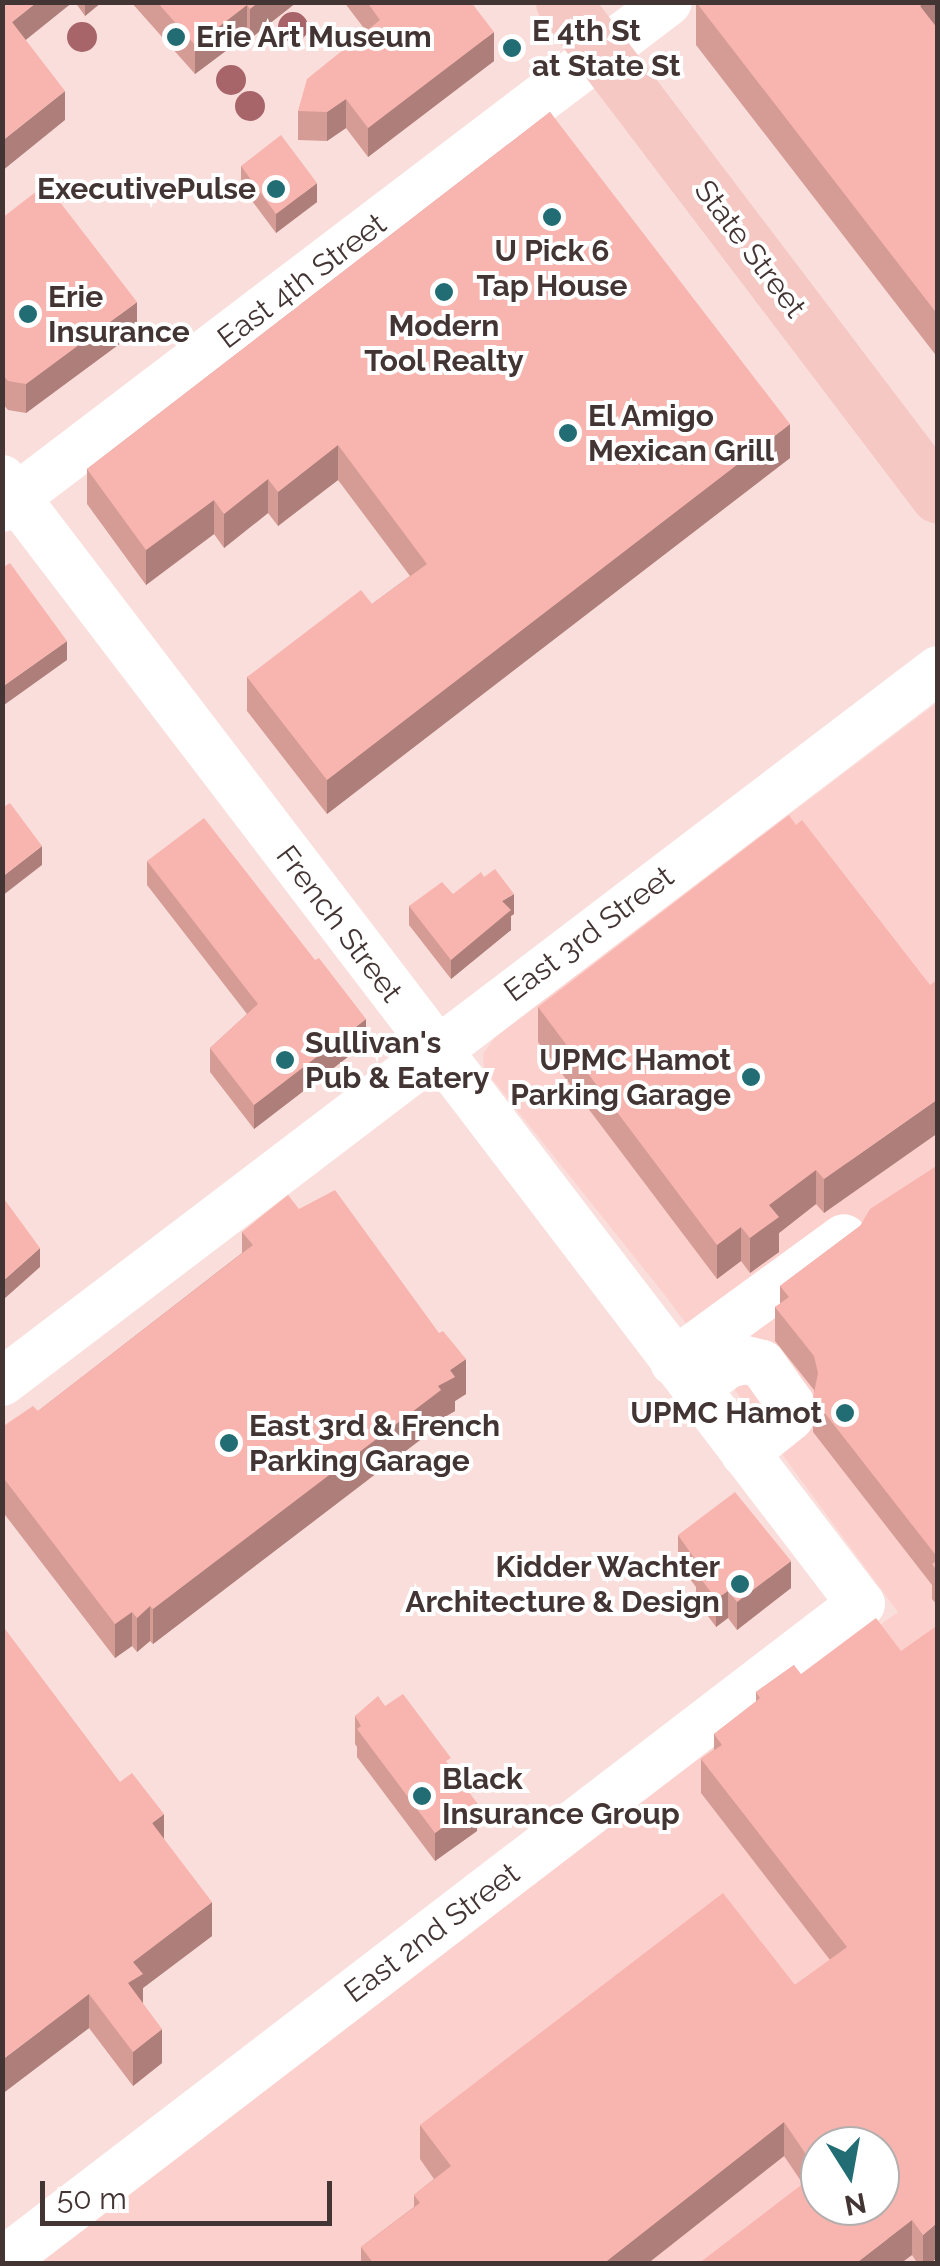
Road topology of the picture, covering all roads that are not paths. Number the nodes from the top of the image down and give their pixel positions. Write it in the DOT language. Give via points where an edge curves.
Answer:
graph roads {
  1 [pos="563,2"];
  2 [pos="668,2"];
  3 [pos="602,53"];
  4 [pos="7,495"];
  5 [pos="938,496"];
  6 [pos="938,670"];
  7 [pos="435,1051"];
  8 [pos="844,1238"];
  9 [pos="684,1376"];
  10 [pos="2,1382"];
  11 [pos="746,1453"];
  12 [pos="861,1604"];
  13 [pos="2,2262"];
  1 -- 3 [label="main road, State Street"];
  2 -- 3 [label="street, East 4th Street"];
  3 -- 4 [label="street, East 4th Street"];
  3 -- 5 [label="main road, State Street"];
  4 -- 7 [label="street, French Street"];
  6 -- 7 [label="street, East 3rd Street"];
  7 -- 9 [label="street, French Street"];
  7 -- 10 [label="street, East 3rd Street"];
  8 -- 9 [label="street"];
  9 -- 11 [label="street, French Street"];
  9 -- 11 [label="street" via="746,1360 762,1364 791,1404 790,1417"];
  11 -- 12 [label="street, French Street"];
  12 -- 13 [label="street, East 2nd Street"];
}
